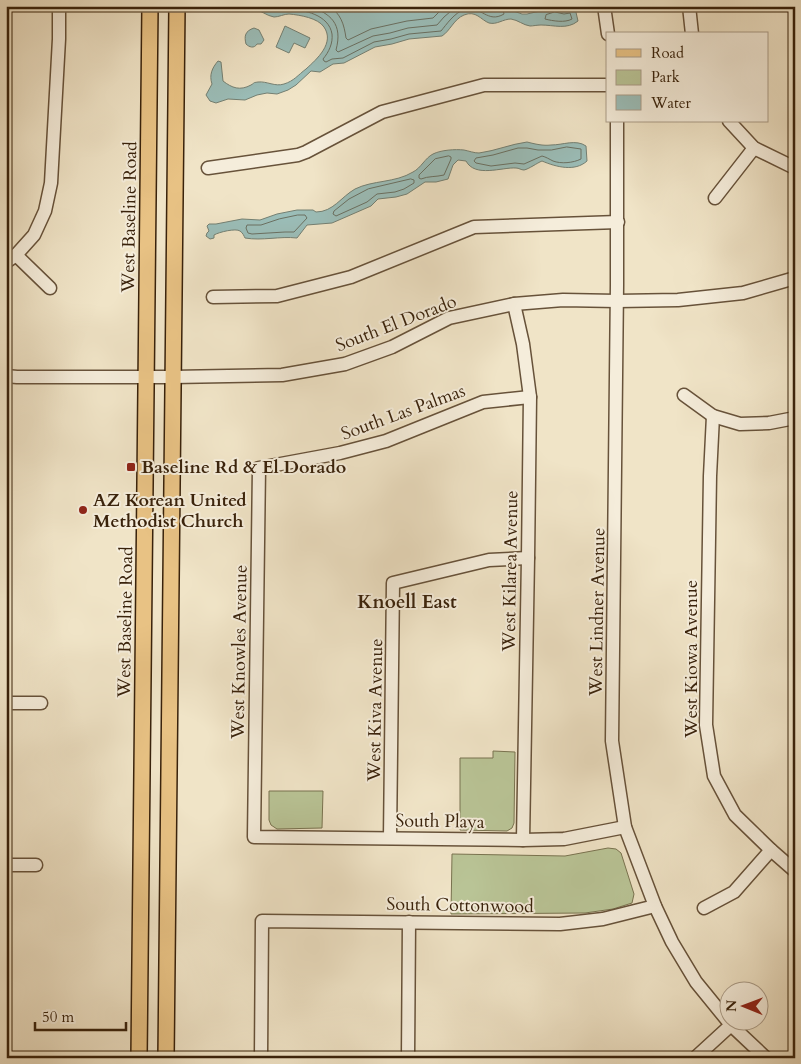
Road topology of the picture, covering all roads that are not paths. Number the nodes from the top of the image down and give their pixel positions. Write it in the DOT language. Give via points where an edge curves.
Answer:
graph roads {
  1 [pos="59,6"];
  2 [pos="150,6"];
  3 [pos="177,6"];
  4 [pos="604,6"];
  5 [pos="689,6"];
  6 [pos="608,32"];
  7 [pos="692,32"];
  8 [pos="606,86"];
  9 [pos="617,122"];
  10 [pos="730,122"];
  11 [pos="754,148"];
  12 [pos="208,168"];
  13 [pos="795,168"];
  14 [pos="715,198"];
  15 [pos="618,222"];
  16 [pos="11,258"];
  17 [pos="795,278"];
  18 [pos="50,288"];
  19 [pos="213,297"];
  20 [pos="617,301"];
  21 [pos="514,304"];
  22 [pos="6,376"];
  23 [pos="146,377"];
  24 [pos="173,377"];
  25 [pos="684,395"];
  26 [pos="530,397"];
  27 [pos="713,416"];
  28 [pos="795,418"];
  29 [pos="259,468"];
  30 [pos="528,558"];
  31 [pos="41,702"];
  32 [pos="6,703"];
  33 [pos="625,827"];
  34 [pos="254,837"];
  35 [pos="390,838"];
  36 [pos="523,840"];
  37 [pos="771,850"];
  38 [pos="6,864"];
  39 [pos="36,865"];
  40 [pos="795,871"];
  41 [pos="655,906"];
  42 [pos="704,908"];
  43 [pos="409,922"];
  44 [pos="718,1010"];
  45 [pos="724,1032"];
  46 [pos="738,1032"];
  47 [pos="139,1058"];
  48 [pos="166,1058"];
  49 [pos="261,1058"];
  50 [pos="408,1058"];
  51 [pos="695,1058"];
  52 [pos="766,1058"];
  1 -- 16 [label="street" via="51,183 45,211 34,235"];
  2 -- 23 [label="main road, West Baseline Road"];
  3 -- 24 [label="main road"];
  4 -- 6 [label="street"];
  5 -- 7 [label="street"];
  8 -- 12 [label="street" via="484,85 382,112 306,152"];
  9 -- 15 [label="street, West Lindner Avenue"];
  10 -- 11 [label="street"];
  11 -- 13 [label="street"];
  11 -- 14 [label="street"];
  15 -- 19 [label="street" via="474,227 351,277 277,296"];
  15 -- 20 [label="street, West Lindner Avenue"];
  16 -- 18 [label="street"];
  17 -- 20 [label="street, South El Dorado" via="743,293 678,300"];
  20 -- 21 [label="street, South El Dorado" via="563,300"];
  20 -- 33 [label="street, West Lindner Avenue" via="612,741"];
  21 -- 24 [label="street, South El Dorado" via="449,318 392,347 345,364 282,375"];
  21 -- 26 [label="street, West Kilarea Avenue"];
  22 -- 23 [label="street, South El Dorado"];
  23 -- 24 [label="street, South El Dorado"];
  23 -- 47 [label="main road, West Baseline Road"];
  24 -- 48 [label="main road"];
  25 -- 27 [label="street"];
  26 -- 29 [label="street, South Las Palmas" via="483,402 386,441"];
  26 -- 30 [label="street, West Kilarea Avenue"];
  27 -- 28 [label="street" via="740,424"];
  27 -- 37 [label="street, West Kiowa Avenue" via="706,725 714,776 735,815"];
  29 -- 34 [label="street, West Knowles Avenue"];
  30 -- 35 [label="street, West Kiva Avenue" via="489,560 394,583"];
  30 -- 36 [label="street, West Kilarea Avenue"];
  31 -- 32 [label="street"];
  33 -- 36 [label="street, South Playa" via="564,840"];
  33 -- 41 [label="street, West Lindner Avenue"];
  34 -- 35 [label="street, South Playa"];
  35 -- 36 [label="street, South Playa"];
  37 -- 40 [label="street, West Kiowa Avenue"];
  37 -- 42 [label="street" via="734,892"];
  38 -- 39 [label="street"];
  41 -- 43 [label="street, South Cottonwood" via="603,919 560,924"];
  41 -- 44 [label="street, West Lindner Avenue" via="696,982"];
  43 -- 49 [label="street, South Cottonwood" via="262,920"];
  43 -- 50 [label="street"];
  45 -- 51 [label="street"];
  46 -- 52 [label="street, West Lindner Avenue"];
}
